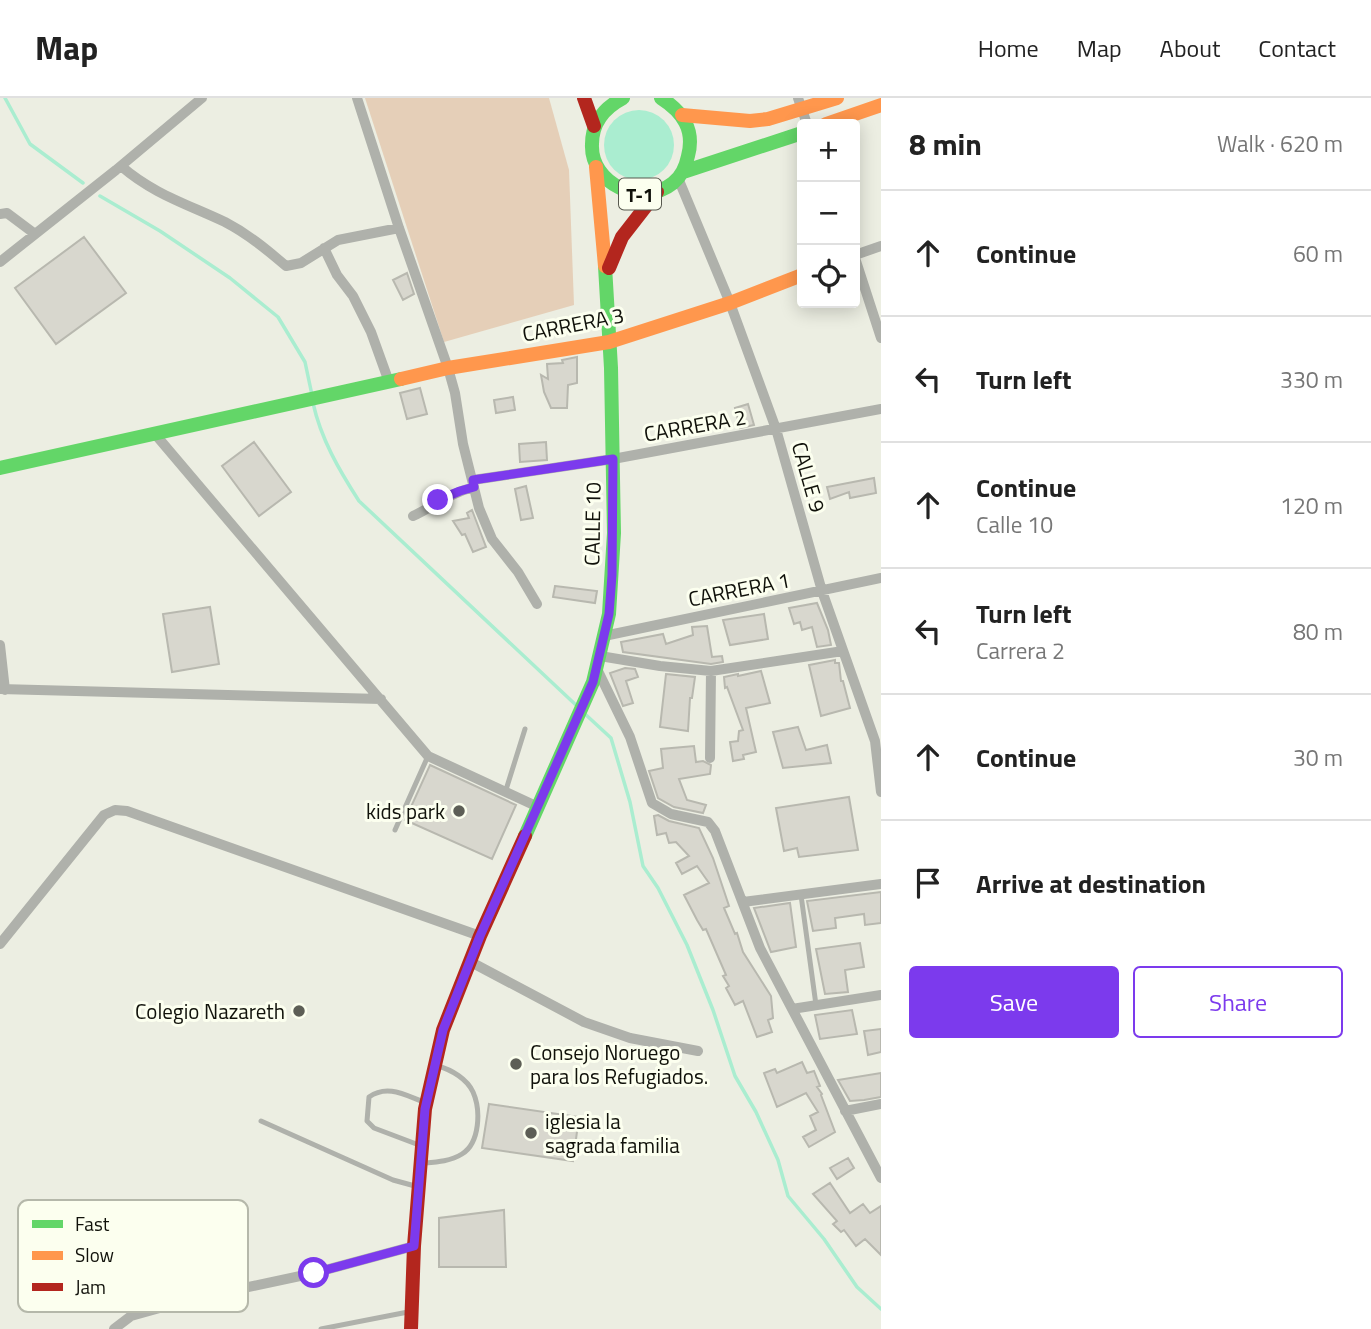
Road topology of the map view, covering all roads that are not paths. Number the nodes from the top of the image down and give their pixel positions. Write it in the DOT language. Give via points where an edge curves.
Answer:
graph roads {
  1 [pos="202,98"];
  2 [pos="357,98"];
  3 [pos="584,98"];
  4 [pos="623,98"];
  5 [pos="661,98"];
  6 [pos="837,98"];
  7 [pos="881,105"];
  8 [pos="802,111"];
  9 [pos="682,115"];
  10 [pos="840,119"];
  11 [pos="594,126"];
  12 [pos="797,135"];
  13 [pos="121,166"];
  14 [pos="596,167"];
  15 [pos="680,175"];
  16 [pos="657,192"];
  17 [pos="0,214"];
  18 [pos="399,228"];
  19 [pos="35,234"];
  20 [pos="881,246"];
  21 [pos="324,248"];
  22 [pos="860,254"];
  23 [pos="0,262"];
  24 [pos="860,272"];
  25 [pos="797,277"];
  26 [pos="606,281"];
  27 [pos="730,303"];
  28 [pos="881,338"];
  29 [pos="609,342"];
  30 [pos="449,368"];
  31 [pos="388,382"];
  32 [pos="881,409"];
  33 [pos="776,429"];
  34 [pos="155,433"];
  35 [pos="613,459"];
  36 [pos="0,468"];
  37 [pos="473,484"];
  38 [pos="413,516"];
  39 [pos="881,578"];
  40 [pos="822,591"];
  41 [pos="537,604"];
  42 [pos="604,636"];
  43 [pos="0,645"];
  44 [pos="843,651"];
  45 [pos="596,669"];
  46 [pos="711,670"];
  47 [pos="2,689"];
  48 [pos="382,699"];
  49 [pos="525,729"];
  50 [pos="428,756"];
  51 [pos="710,758"];
  52 [pos="881,792"];
  53 [pos="505,793"];
  54 [pos="536,806"];
  55 [pos="395,830"];
  56 [pos="881,884"];
  57 [pos="801,895"];
  58 [pos="743,902"];
  59 [pos="480,936"];
  60 [pos="0,944"];
  61 [pos="469,961"];
  62 [pos="881,995"];
  63 [pos="816,1005"];
  64 [pos="792,1009"];
  65 [pos="698,1051"];
  66 [pos="435,1065"];
  67 [pos="426,1102"];
  68 [pos="881,1104"];
  69 [pos="845,1111"];
  70 [pos="261,1121"];
  71 [pos="422,1146"];
  72 [pos="421,1164"];
  73 [pos="881,1178"];
  74 [pos="419,1187"];
  75 [pos="414,1246"];
  76 [pos="248,1287"];
  77 [pos="411,1311"];
  78 [pos="142,1312"];
  79 [pos="114,1329"];
  80 [pos="321,1329"];
  81 [pos="411,1329"];
  1 -- 13 [label="street"];
  2 -- 18 [label="street"];
  3 -- 11 [label="main road, T-1"];
  4 -- 11 [label="main road" via="602,112"];
  5 -- 9 [label="main road"];
  6 -- 8 [label="main road"];
  7 -- 10 [label="main road"];
  8 -- 9 [label="main road" via="750,121"];
  9 -- 15 [label="main road, T-1" via="691,143 690,158"];
  11 -- 14 [label="main road, T-1" via="591,153"];
  12 -- 15 [label="main road, T-1"];
  13 -- 19 [label="street"];
  13 -- 21 [label="street" via="162,195 254,239 286,266 301,263"];
  14 -- 16 [label="main road, T-1" via="609,183 628,193"];
  14 -- 26 [label="main road, CALLE 10"];
  15 -- 16 [label="main road, T-1"];
  15 -- 27 [label="street, CALLE 9"];
  16 -- 26 [label="main road, CALLE 10" via="616,245"];
  17 -- 19 [label="street" via="7,213"];
  18 -- 21 [label="street" via="338,240"];
  18 -- 30 [label="street"];
  19 -- 23 [label="street"];
  20 -- 22 [label="street"];
  21 -- 31 [label="street" via="371,332"];
  24 -- 28 [label="street"];
  25 -- 27 [label="main road, CARRERA 3"];
  26 -- 29 [label="main road, CALLE 10"];
  27 -- 29 [label="main road, CARRERA 3"];
  27 -- 33 [label="street, CALLE 9"];
  29 -- 30 [label="main road, CARRERA 3"];
  29 -- 35 [label="main road, CALLE 10"];
  30 -- 31 [label="main road, CARRERA 3"];
  30 -- 37 [label="street"];
  31 -- 34 [label="main road, CARRERA 3"];
  32 -- 33 [label="street, CARRERA 2"];
  33 -- 35 [label="street, CARRERA 2"];
  33 -- 40 [label="street, CALLE 9"];
  34 -- 36 [label="main road, CARRERA 3"];
  34 -- 48 [label="street"];
  35 -- 37 [label="street, CARRERA 2"];
  35 -- 42 [label="main road, CALLE 10" via="612,575"];
  37 -- 38 [label="street, CARRERA 2"];
  37 -- 41 [label="street" via="492,539"];
  39 -- 40 [label="street, CARRERA 1"];
  40 -- 42 [label="street, CARRERA 1"];
  40 -- 44 [label="street, CALLE 9"];
  42 -- 45 [label="main road, CALLE 10"];
  43 -- 47 [label="street"];
  44 -- 46 [label="street"];
  44 -- 52 [label="street, CALLE 9" via="875,741"];
  45 -- 46 [label="street" via="660,666"];
  45 -- 54 [label="main road, CALLE 10"];
  45 -- 58 [label="street" via="630,737 652,803 713,827"];
  46 -- 51 [label="street"];
  47 -- 48 [label="street"];
  48 -- 50 [label="street"];
  49 -- 53 [label="lane"];
  50 -- 53 [label="street"];
  50 -- 55 [label="lane"];
  53 -- 54 [label="street"];
  54 -- 59 [label="main road, CALLE 10"];
  56 -- 57 [label="street"];
  57 -- 58 [label="street"];
  57 -- 63 [label="lane"];
  58 -- 64 [label="street" via="760,948"];
  59 -- 60 [label="street" via="115,810 104,815"];
  59 -- 61 [label="main road, CALLE 10"];
  61 -- 65 [label="street" via="584,1022 630,1038"];
  61 -- 66 [label="main road, CALLE 10"];
  62 -- 63 [label="street"];
  63 -- 64 [label="street"];
  64 -- 69 [label="street"];
  66 -- 67 [label="main road, CALLE 10"];
  66 -- 72 [label="lane" via="461,1078 472,1091 477,1121 465,1153"];
  67 -- 71 [label="main road, CALLE 10"];
  67 -- 71 [label="lane" via="394,1091 378,1091 369,1097 367,1111 374,1128"];
  68 -- 69 [label="street"];
  69 -- 73 [label="street"];
  70 -- 74 [label="lane" via="393,1180"];
  71 -- 72 [label="main road, CALLE 10"];
  72 -- 74 [label="main road, CALLE 10"];
  74 -- 75 [label="main road, CALLE 10"];
  75 -- 76 [label="street"];
  75 -- 77 [label="main road, CALLE 10"];
  77 -- 80 [label="lane"];
  77 -- 81 [label="main road, CALLE 10"];
  78 -- 79 [label="street"];
}
